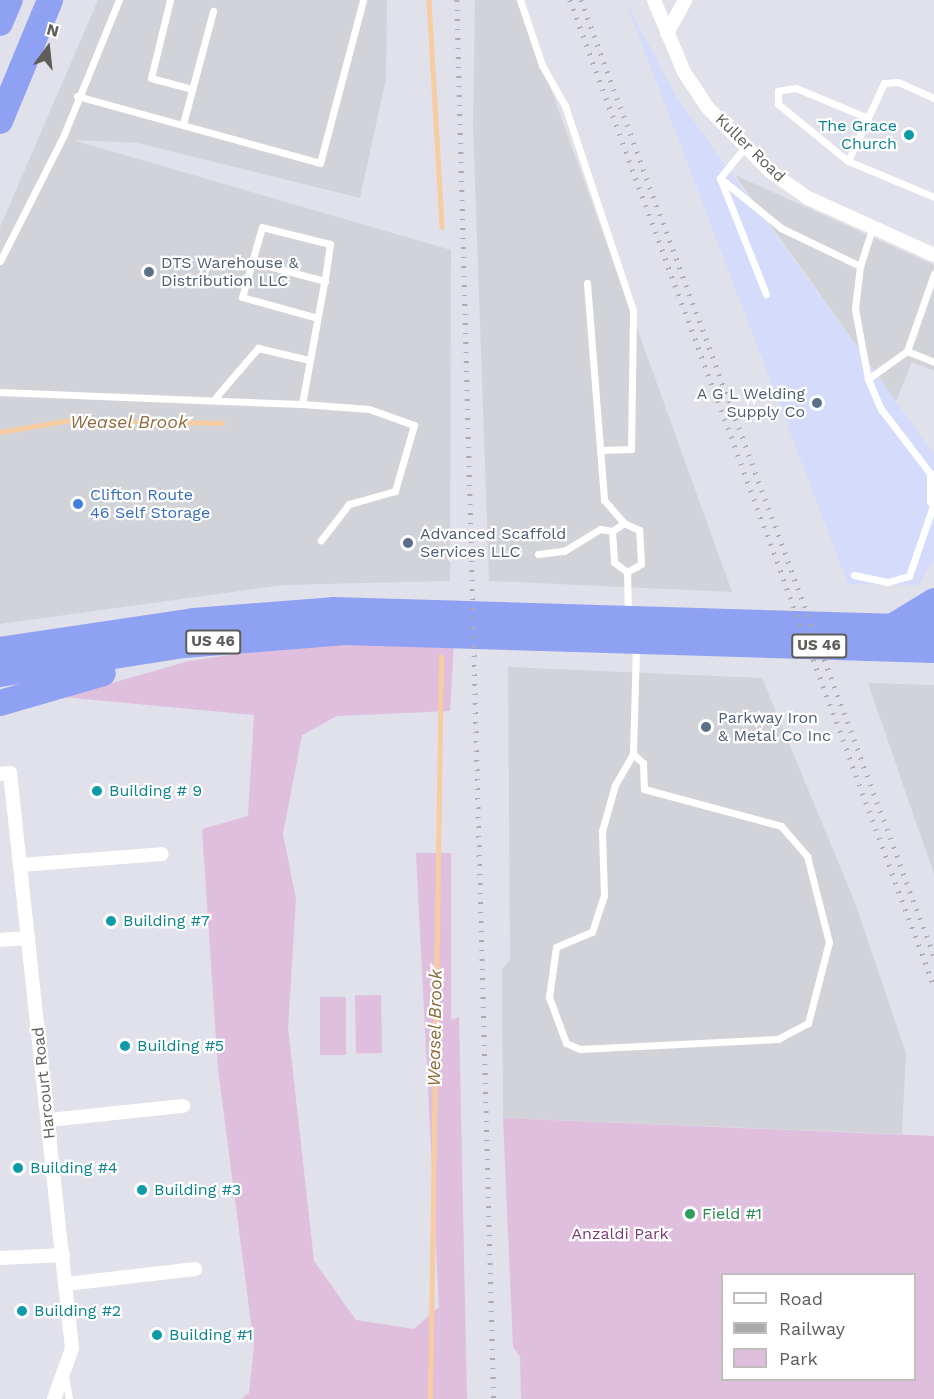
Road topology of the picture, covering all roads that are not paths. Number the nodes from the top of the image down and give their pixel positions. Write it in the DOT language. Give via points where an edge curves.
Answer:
graph roads {
  1 [pos="10,0"];
  2 [pos="50,0"];
  3 [pos="119,0"];
  4 [pos="170,0"];
  5 [pos="363,0"];
  6 [pos="520,0"];
  7 [pos="654,0"];
  8 [pos="685,0"];
  9 [pos="213,11"];
  10 [pos="0,23"];
  11 [pos="667,33"];
  12 [pos="192,89"];
  13 [pos="77,96"];
  14 [pos="934,98"];
  15 [pos="868,118"];
  16 [pos="0,122"];
  17 [pos="183,124"];
  18 [pos="745,147"];
  19 [pos="848,161"];
  20 [pos="720,178"];
  21 [pos="934,197"];
  22 [pos="872,228"];
  23 [pos="934,255"];
  24 [pos="0,261"];
  25 [pos="249,261"];
  26 [pos="860,266"];
  27 [pos="934,274"];
  28 [pos="325,281"];
  29 [pos="587,283"];
  30 [pos="766,294"];
  31 [pos="317,318"];
  32 [pos="907,351"];
  33 [pos="309,360"];
  34 [pos="934,362"];
  35 [pos="868,379"];
  36 [pos="0,392"];
  37 [pos="216,397"];
  38 [pos="302,404"];
  39 [pos="600,450"];
  40 [pos="932,502"];
  41 [pos="624,524"];
  42 [pos="612,531"];
  43 [pos="321,540"];
  44 [pos="538,554"];
  45 [pos="627,572"];
  46 [pos="854,575"];
  47 [pos="934,601"];
  48 [pos="427,622"];
  49 [pos="934,627"];
  50 [pos="632,631"];
  51 [pos="882,634"];
  52 [pos="246,638"];
  53 [pos="0,650"];
  54 [pos="934,650"];
  55 [pos="0,674"];
  56 [pos="0,703"];
  57 [pos="633,754"];
  58 [pos="0,774"];
  59 [pos="162,854"];
  60 [pos="20,865"];
  61 [pos="28,938"];
  62 [pos="0,940"];
  63 [pos="183,1106"];
  64 [pos="49,1120"];
  65 [pos="63,1255"];
  66 [pos="0,1258"];
  67 [pos="195,1269"];
  68 [pos="66,1284"];
  69 [pos="65,1376"];
  70 [pos="54,1399"];
  71 [pos="69,1399"];
  1 -- 10 [label="highway"];
  2 -- 16 [label="highway"];
  3 -- 13 [label="lane"];
  4 -- 12 [label="lane" via="151,78"];
  5 -- 17 [label="lane" via="320,163"];
  6 -- 39 [label="lane" via="542,65 565,106 633,310 631,449"];
  7 -- 11 [label="street, Kuller Road"];
  8 -- 11 [label="street"];
  9 -- 12 [label="lane"];
  11 -- 18 [label="street, Kuller Road" via="684,72"];
  12 -- 17 [label="lane"];
  13 -- 17 [label="lane"];
  13 -- 24 [label="lane" via="63,137"];
  14 -- 15 [label="lane" via="898,82 884,83"];
  15 -- 19 [label="lane"];
  15 -- 19 [label="lane" via="796,88 778,91 778,104 788,117"];
  18 -- 20 [label="lane"];
  18 -- 22 [label="street, Kuller Road" via="808,198"];
  19 -- 21 [label="lane"];
  20 -- 26 [label="lane" via="781,228"];
  20 -- 30 [label="lane"];
  22 -- 23 [label="street, Kuller Road"];
  22 -- 26 [label="lane"];
  25 -- 28 [label="lane"];
  25 -- 28 [label="lane" via="262,227 311,237 330,244"];
  25 -- 31 [label="lane" via="242,297"];
  26 -- 35 [label="lane" via="855,309"];
  27 -- 32 [label="lane"];
  28 -- 31 [label="lane"];
  29 -- 39 [label="lane"];
  31 -- 33 [label="lane"];
  32 -- 34 [label="lane"];
  32 -- 35 [label="lane"];
  33 -- 37 [label="lane" via="258,348"];
  33 -- 38 [label="lane"];
  35 -- 40 [label="lane" via="881,409 930,473"];
  36 -- 37 [label="lane"];
  37 -- 38 [label="lane"];
  38 -- 43 [label="lane" via="369,409 414,425 395,492 349,504"];
  39 -- 41 [label="lane" via="604,500"];
  40 -- 46 [label="lane" via="909,576 888,582"];
  41 -- 42 [label="lane"];
  41 -- 45 [label="lane" via="639,530 641,564"];
  42 -- 44 [label="lane" via="600,529 564,551"];
  42 -- 45 [label="lane" via="614,562"];
  45 -- 50 [label="lane"];
  47 -- 51 [label="highway"];
  48 -- 50 [label="highway, US 46"];
  48 -- 52 [label="highway, US 46"];
  48 -- 53 [label="highway, US 46" via="240,616"];
  49 -- 51 [label="highway, US 46"];
  50 -- 51 [label="highway, US 46"];
  50 -- 57 [label="lane"];
  51 -- 54 [label="highway, US 46"];
  52 -- 55 [label="highway, US 46"];
  52 -- 56 [label="highway"];
  57 -- 57 [label="lane" via="615,785 602,831 604,896 592,932 556,947 549,997 566,1043 580,1049 778,1039 808,1023 830,942 807,856 781,826 644,789 643,763"];
  58 -- 60 [label="street, Harcourt Road" via="10,773"];
  59 -- 60 [label="street"];
  60 -- 61 [label="street, Harcourt Road"];
  61 -- 62 [label="street"];
  61 -- 64 [label="street, Harcourt Road"];
  63 -- 64 [label="street"];
  64 -- 65 [label="street, Harcourt Road"];
  65 -- 66 [label="street"];
  65 -- 68 [label="street, Harcourt Road"];
  67 -- 68 [label="street"];
  68 -- 69 [label="street, Harcourt Road" via="72,1348"];
  69 -- 70 [label="street, Harcourt Road"];
  69 -- 71 [label="lane"];
}
